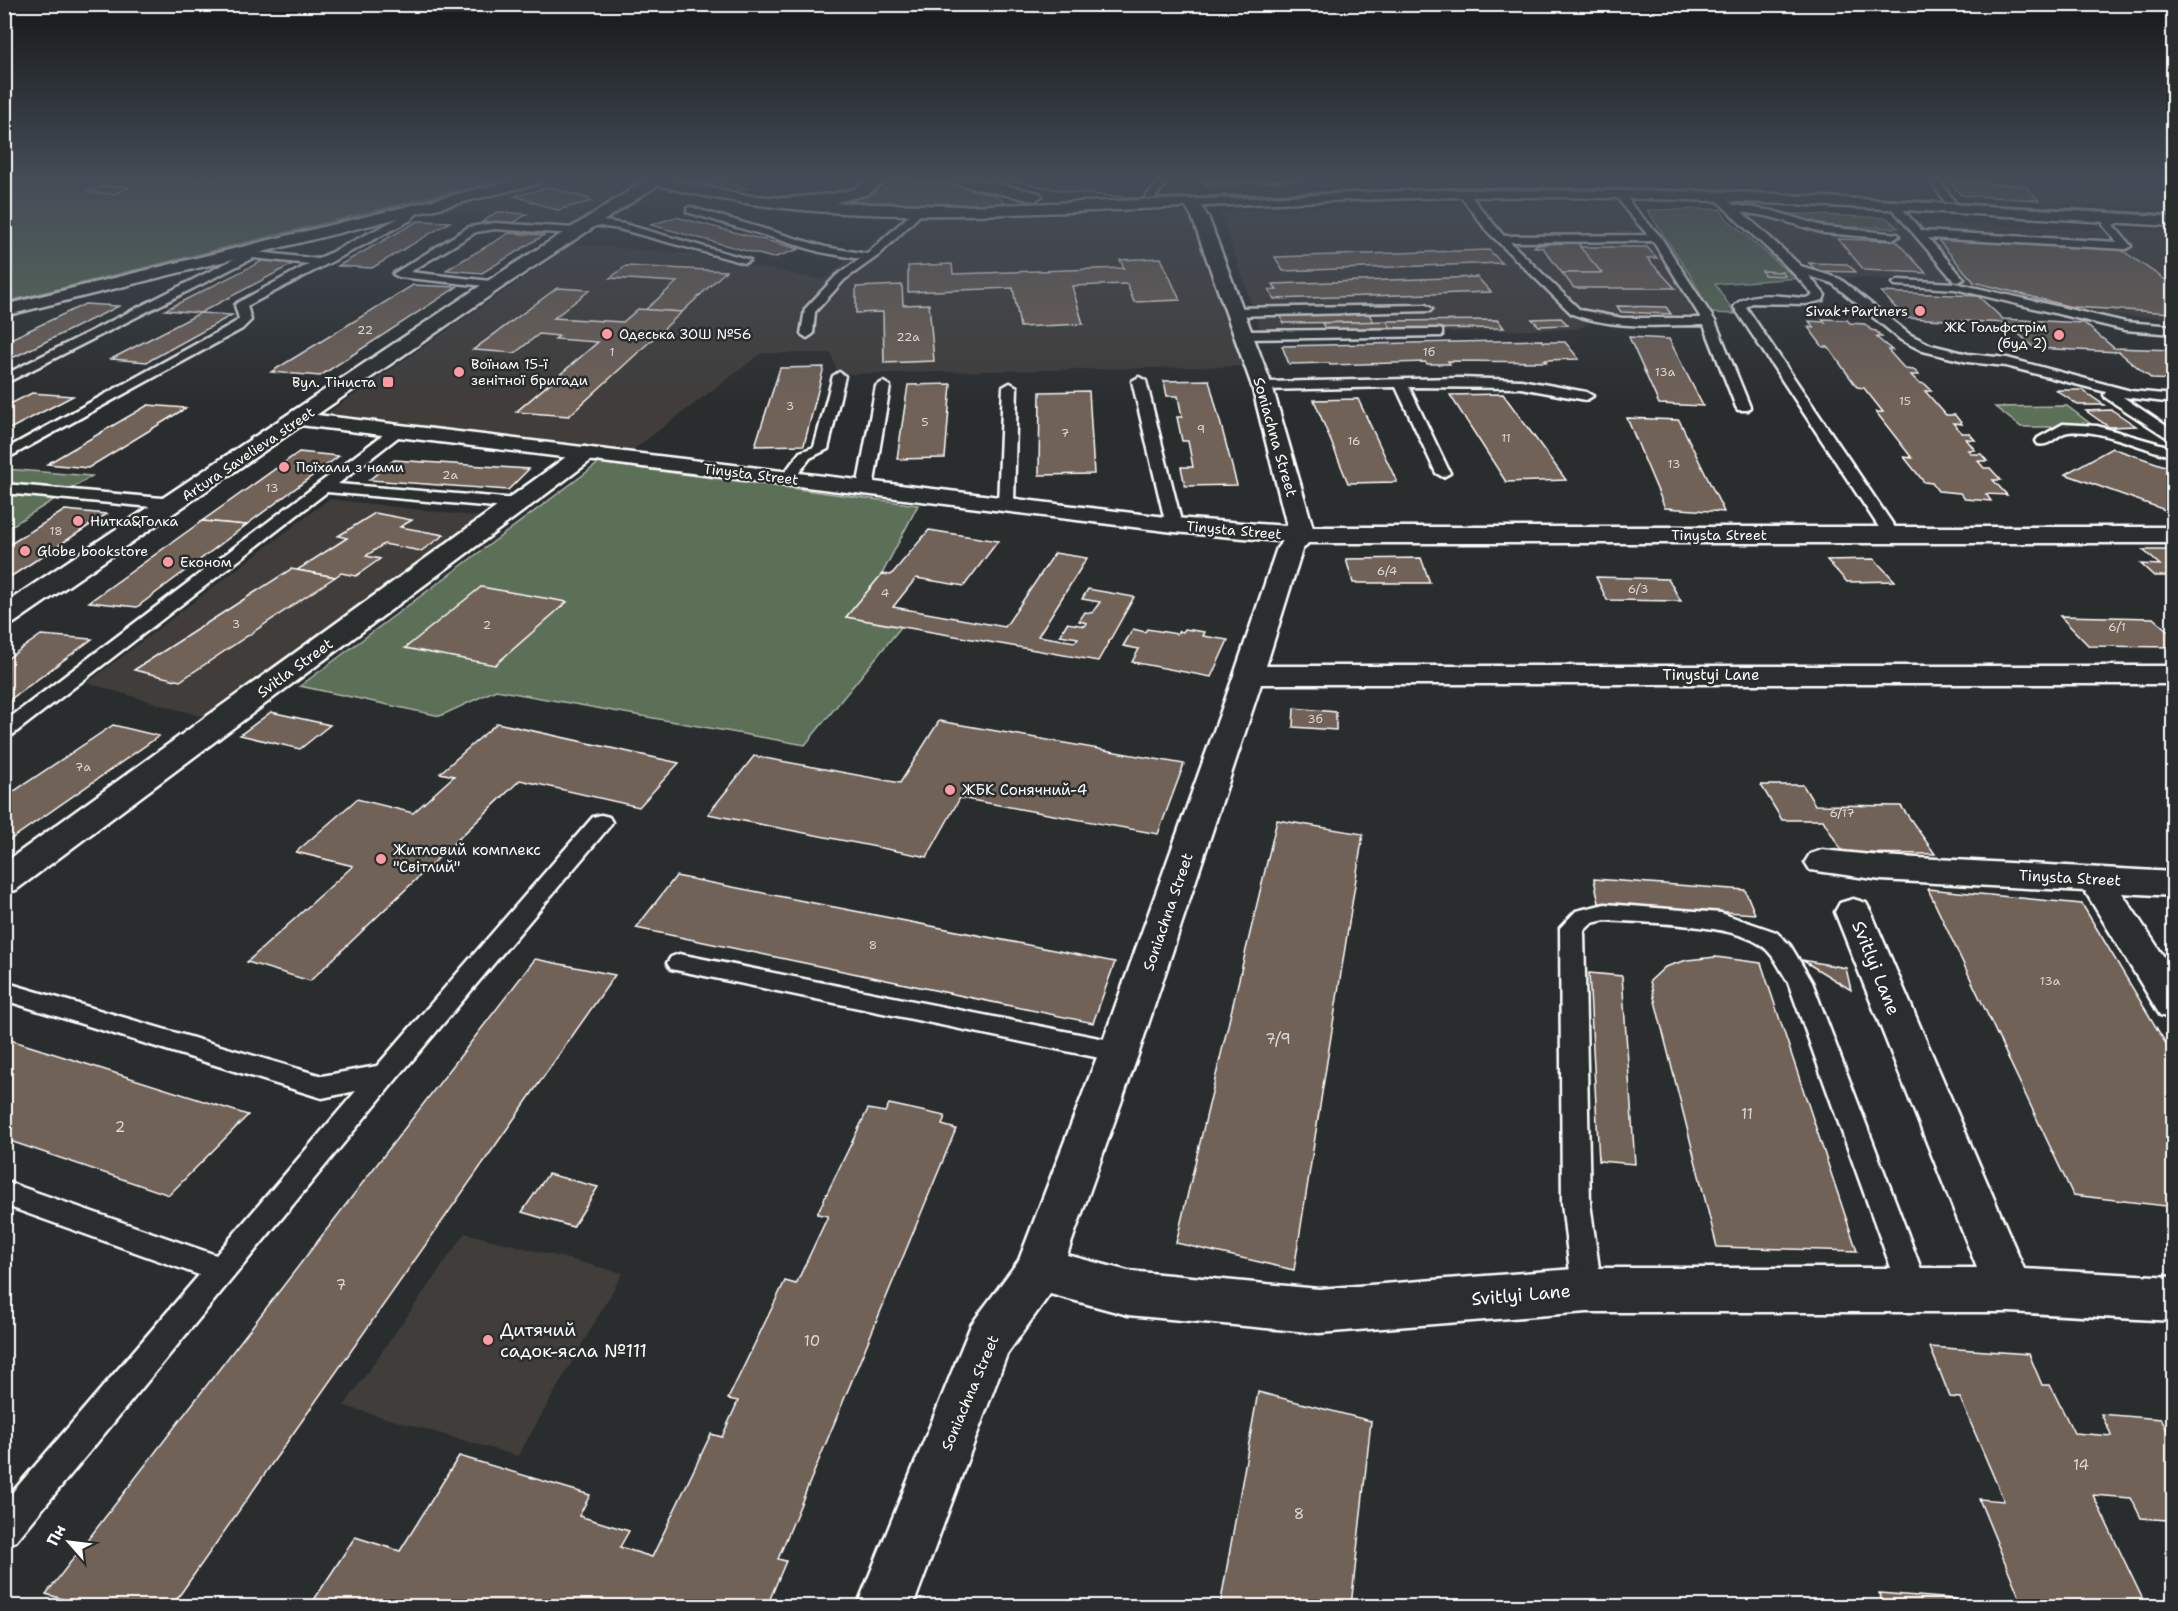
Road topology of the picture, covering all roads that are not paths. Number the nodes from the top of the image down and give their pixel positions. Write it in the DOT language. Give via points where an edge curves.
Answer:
graph roads {
  1 [pos="238,255"];
  2 [pos="245,255"];
  3 [pos="280,255"];
  4 [pos="334,255"];
  5 [pos="430,255"];
  6 [pos="538,255"];
  7 [pos="728,255"];
  8 [pos="857,255"];
  9 [pos="1213,255"];
  10 [pos="1518,255"];
  11 [pos="1667,255"];
  12 [pos="1783,255"];
  13 [pos="1937,255"];
  14 [pos="869,257"];
  15 [pos="746,260"];
  16 [pos="316,264"];
  17 [pos="1797,268"];
  18 [pos="1958,279"];
  19 [pos="1899,283"];
  20 [pos="495,284"];
  21 [pos="1426,309"];
  22 [pos="4,311"];
  23 [pos="1234,312"];
  24 [pos="1709,321"];
  25 [pos="2174,330"];
  26 [pos="1438,333"];
  27 [pos="807,334"];
  28 [pos="1243,335"];
  29 [pos="839,376"];
  30 [pos="4,380"];
  31 [pos="1140,381"];
  32 [pos="1401,383"];
  33 [pos="883,386"];
  34 [pos="1262,386"];
  35 [pos="1010,387"];
  36 [pos="2098,387"];
  37 [pos="1586,396"];
  38 [pos="2174,399"];
  39 [pos="1743,407"];
  40 [pos="300,419"];
  41 [pos="397,431"];
  42 [pos="2174,438"];
  43 [pos="2043,441"];
  44 [pos="2174,453"];
  45 [pos="585,454"];
  46 [pos="4,456"];
  47 [pos="1443,474"];
  48 [pos="787,478"];
  49 [pos="324,487"];
  50 [pos="4,488"];
  51 [pos="865,488"];
  52 [pos="173,504"];
  53 [pos="518,504"];
  54 [pos="1006,504"];
  55 [pos="1174,525"];
  56 [pos="1892,535"];
  57 [pos="2174,535"];
  58 [pos="1302,536"];
  59 [pos="4,617"];
  60 [pos="1249,675"];
  61 [pos="2174,675"];
  62 [pos="4,732"];
  63 [pos="601,822"];
  64 [pos="1822,862"];
  65 [pos="2096,880"];
  66 [pos="4,881"];
  67 [pos="2174,884"];
  68 [pos="1853,912"];
  69 [pos="679,963"];
  70 [pos="4,992"];
  71 [pos="2174,1005"];
  72 [pos="1119,1052"];
  73 [pos="385,1075"];
  74 [pos="4,1193"];
  75 [pos="222,1270"];
  76 [pos="1038,1272"];
  77 [pos="1587,1290"];
  78 [pos="1914,1290"];
  79 [pos="2009,1290"];
  80 [pos="2174,1299"];
  81 [pos="4,1529"];
  82 [pos="885,1606"];
  1 -- 22 [label="street"];
  2 -- 30 [label="lane"];
  3 -- 16 [label="lane" via="306,258"];
  4 -- 16 [label="lane"];
  5 -- 20 [label="lane" via="399,274"];
  6 -- 20 [label="street, Artura Savelieva street"];
  7 -- 15 [label="lane"];
  8 -- 14 [label="lane"];
  9 -- 23 [label="street, Soniachna Street"];
  10 -- 24 [label="lane" via="1576,312 1587,317"];
  11 -- 24 [label="lane"];
  12 -- 17 [label="lane"];
  13 -- 18 [label="lane"];
  14 -- 27 [label="lane" via="840,278 809,310"];
  16 -- 46 [label="lane" via="249,299 241,306 245,320 238,326"];
  17 -- 36 [label="lane" via="1836,281 1905,337 1927,348 2007,362"];
  17 -- 56 [label="lane" via="1819,298 1750,300 1740,307 1742,313"];
  19 -- 25 [label="lane" via="1954,286 2125,326"];
  20 -- 40 [label="street, Artura Savelieva street"];
  21 -- 23 [label="lane"];
  23 -- 28 [label="street, Soniachna Street"];
  24 -- 39 [label="lane"];
  26 -- 28 [label="lane"];
  28 -- 34 [label="street, Soniachna Street"];
  29 -- 48 [label="lane" via="821,449 805,455"];
  31 -- 55 [label="lane"];
  32 -- 34 [label="lane"];
  32 -- 37 [label="lane" via="1521,384"];
  32 -- 47 [label="lane"];
  33 -- 51 [label="lane"];
  34 -- 58 [label="street, Soniachna Street"];
  35 -- 54 [label="lane"];
  36 -- 38 [label="lane"];
  36 -- 42 [label="lane"];
  40 -- 41 [label="street, Tinysta Street"];
  40 -- 52 [label="street, Artura Savelieva street"];
  41 -- 45 [label="street, Tinysta Street"];
  41 -- 49 [label="lane"];
  43 -- 44 [label="lane" via="2063,428 2097,430"];
  45 -- 48 [label="street, Tinysta Street"];
  45 -- 53 [label="street, Svitla Street"];
  48 -- 51 [label="street, Tinysta Street"];
  49 -- 53 [label="lane"];
  49 -- 62 [label="lane"];
  50 -- 52 [label="lane"];
  51 -- 54 [label="street, Tinysta Street"];
  52 -- 59 [label="street, Artura Savelieva street"];
  53 -- 66 [label="street, Svitla Street"];
  54 -- 55 [label="street, Tinysta Street"];
  55 -- 58 [label="street, Tinysta Street"];
  56 -- 57 [label="street, Tinysta Street"];
  56 -- 58 [label="street, Tinysta Street"];
  58 -- 60 [label="street, Soniachna Street" via="1290,548"];
  60 -- 61 [label="street, Tinystyi Lane"];
  60 -- 72 [label="street, Soniachna Street"];
  63 -- 73 [label="lane"];
  64 -- 65 [label="street, Tinysta Street"];
  65 -- 67 [label="street, Tinysta Street"];
  65 -- 71 [label="street"];
  68 -- 79 [label="street, Svitlyi Lane"];
  69 -- 72 [label="lane"];
  70 -- 73 [label="lane" via="322,1087"];
  72 -- 76 [label="street, Soniachna Street"];
  73 -- 75 [label="lane"];
  74 -- 75 [label="lane"];
  75 -- 81 [label="lane"];
  76 -- 77 [label="street, Svitlyi Lane" via="1128,1293 1319,1311"];
  76 -- 82 [label="street, Soniachna Street" via="988,1341"];
  77 -- 78 [label="street, Svitlyi Lane"];
  77 -- 78 [label="lane" via="1576,1203 1572,928 1584,917 1605,912 1721,921 1768,938 1782,951 1800,982"];
  78 -- 79 [label="street, Svitlyi Lane"];
  79 -- 80 [label="street, Svitlyi Lane"];
}
